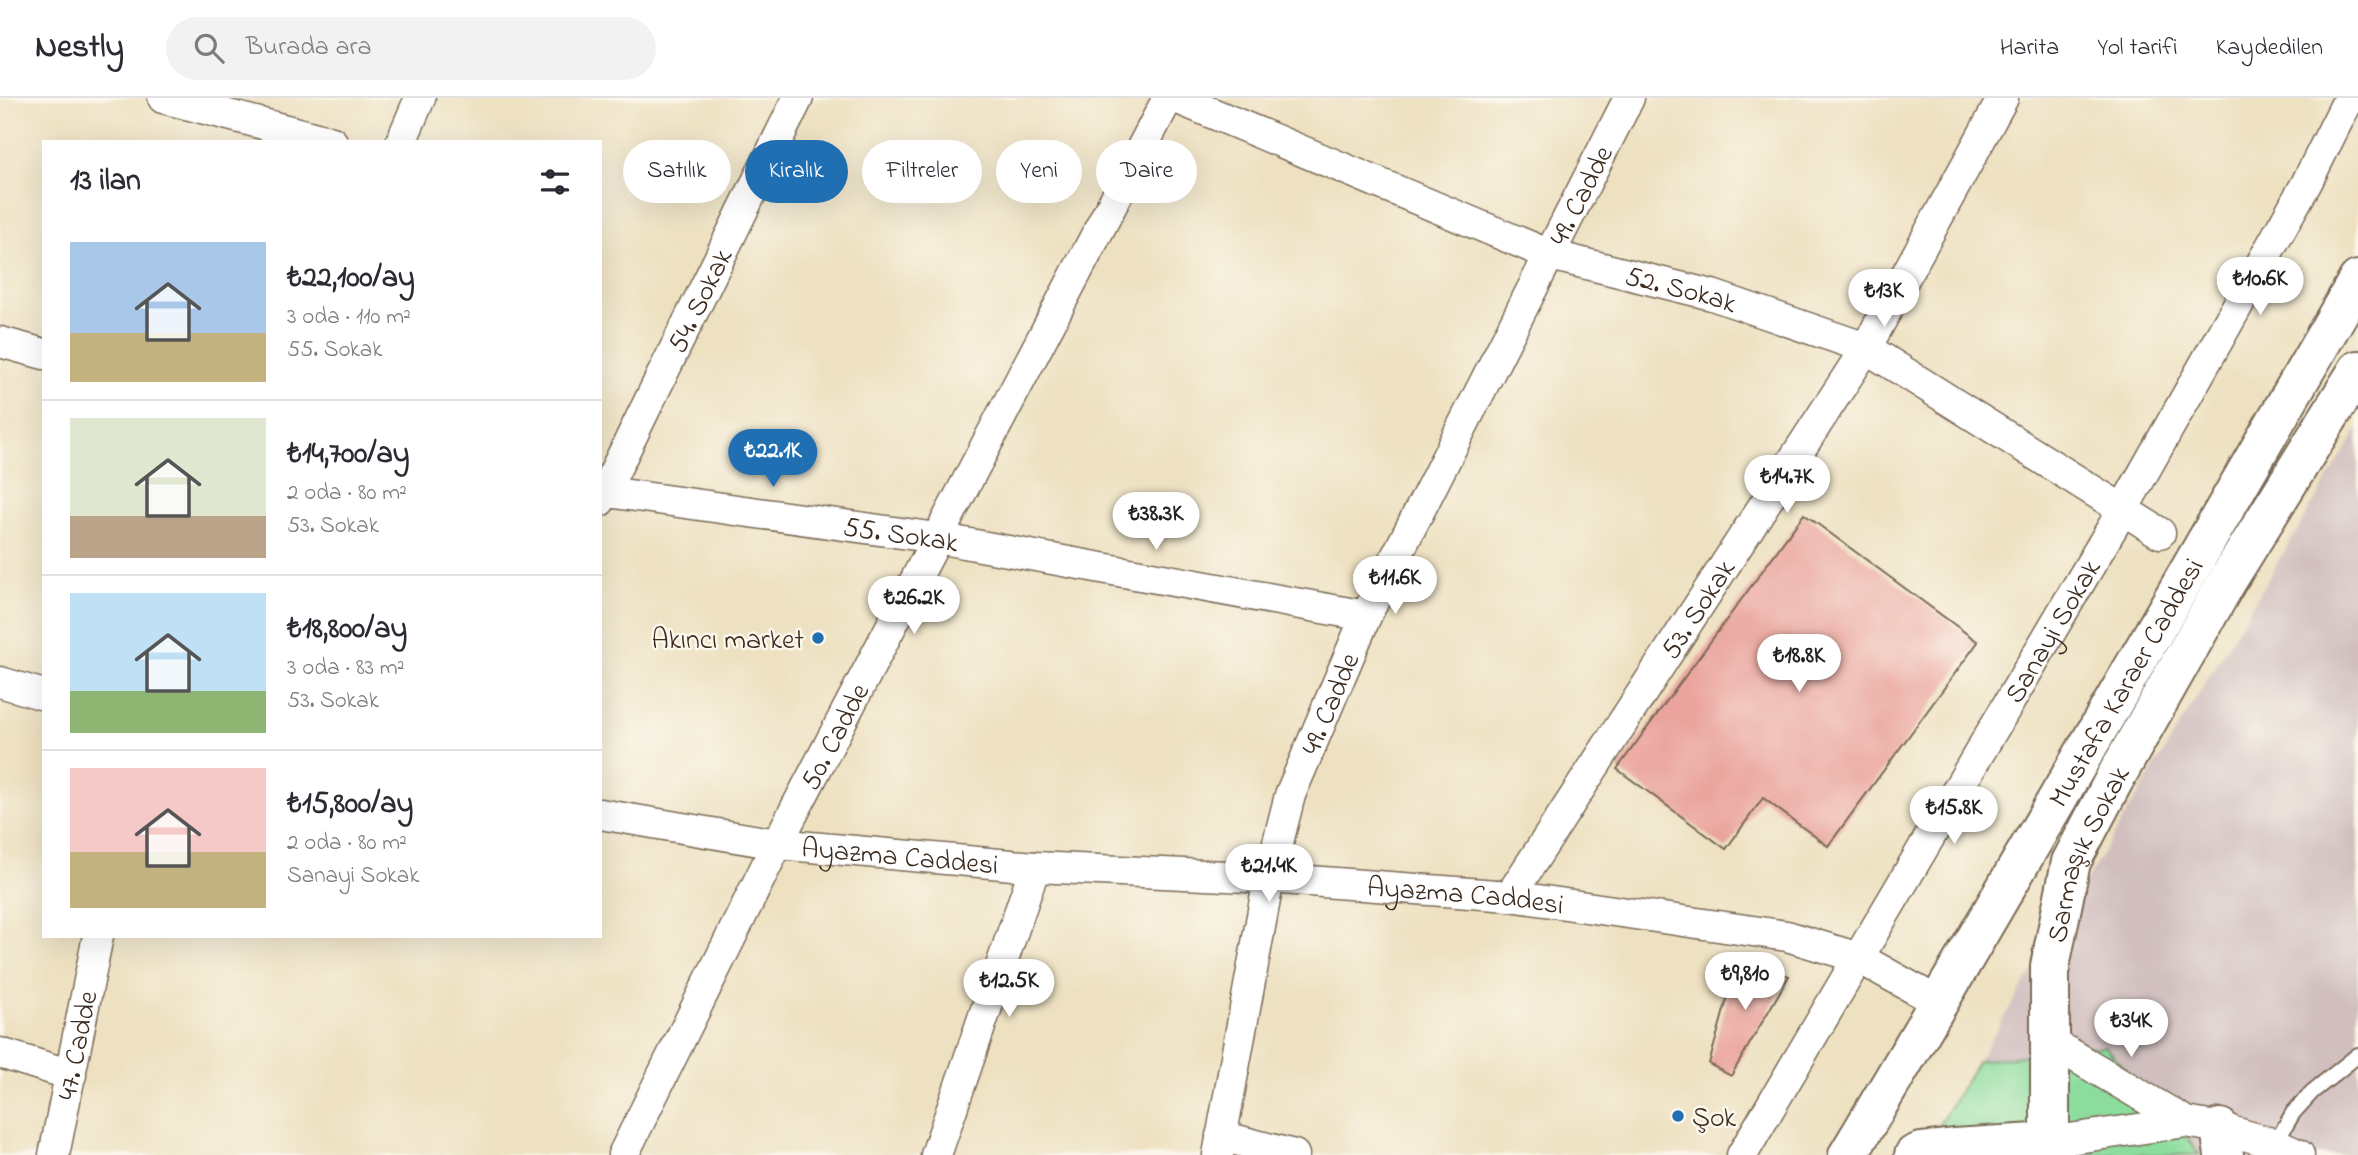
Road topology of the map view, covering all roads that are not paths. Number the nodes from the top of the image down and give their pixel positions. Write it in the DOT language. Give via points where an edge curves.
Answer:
graph roads {
  1 [pos="163,98"];
  2 [pos="420,98"];
  3 [pos="797,98"];
  4 [pos="1168,98"];
  5 [pos="1176,98"];
  6 [pos="1629,98"];
  7 [pos="2003,98"];
  8 [pos="2349,98"];
  9 [pos="324,140"];
  10 [pos="402,140"];
  11 [pos="1550,255"];
  12 [pos="2358,280"];
  13 [pos="0,342"];
  14 [pos="1866,348"];
  15 [pos="42,353"];
  16 [pos="2358,370"];
  17 [pos="602,492"];
  18 [pos="602,494"];
  19 [pos="2122,511"];
  20 [pos="2160,533"];
  21 [pos="937,538"];
  22 [pos="2227,581"];
  23 [pos="1366,616"];
  24 [pos="0,682"];
  25 [pos="42,694"];
  26 [pos="602,814"];
  27 [pos="777,844"];
  28 [pos="1035,867"];
  29 [pos="1269,878"];
  30 [pos="1510,896"];
  31 [pos="98,938"];
  32 [pos="1859,958"];
  33 [pos="1940,1003"];
  34 [pos="2049,1041"];
  35 [pos="0,1053"];
  36 [pos="2358,1055"];
  37 [pos="71,1074"];
  38 [pos="2210,1135"];
  39 [pos="1219,1146"];
  40 [pos="2049,1148"];
  41 [pos="2287,1149"];
  42 [pos="1959,1152"];
  43 [pos="54,1155"];
  44 [pos="623,1155"];
  45 [pos="936,1155"];
  46 [pos="1294,1155"];
  47 [pos="1742,1155"];
  48 [pos="1848,1155"];
  49 [pos="1914,1155"];
  1 -- 9 [label="street"];
  2 -- 10 [label="street"];
  3 -- 17 [label="street, 54. Sokak"];
  4 -- 21 [label="street, 50. Cadde"];
  5 -- 11 [label="street, 52. Sokak"];
  6 -- 11 [label="street, 49. Cadde"];
  7 -- 14 [label="street, 53. Sokak"];
  8 -- 19 [label="street, Sanayi Sokak" via="2306,184"];
  11 -- 14 [label="street, 52. Sokak" via="1712,295"];
  11 -- 23 [label="street, 49. Cadde"];
  12 -- 33 [label="main road, Mustafa Karaer Caddesi"];
  13 -- 15 [label="street"];
  14 -- 19 [label="street, 52. Sokak"];
  14 -- 30 [label="street, 53. Sokak"];
  16 -- 22 [label="main road, Mustafa Karaer Caddesi"];
  18 -- 21 [label="street, 55. Sokak"];
  19 -- 20 [label="street, 52. Sokak"];
  19 -- 32 [label="street, Sanayi Sokak"];
  21 -- 23 [label="street, 55. Sokak"];
  21 -- 27 [label="street, 50. Cadde"];
  22 -- 34 [label="main road, Sarmaşık Sokak" via="2071,862 2050,966"];
  23 -- 29 [label="street, 49. Cadde" via="1290,795"];
  24 -- 25 [label="street"];
  26 -- 27 [label="street, Ayazma Caddesi"];
  27 -- 28 [label="street, Ayazma Caddesi"];
  27 -- 44 [label="street, 50. Cadde"];
  28 -- 29 [label="street, Ayazma Caddesi"];
  28 -- 45 [label="street"];
  29 -- 30 [label="street, Ayazma Caddesi"];
  29 -- 39 [label="street, 49. Cadde"];
  30 -- 32 [label="street, Ayazma Caddesi" via="1787,936"];
  31 -- 37 [label="street, 47. Cadde"];
  32 -- 33 [label="street, Ayazma Caddesi"];
  32 -- 47 [label="street, Sanayi Sokak"];
  33 -- 48 [label="main road, Mustafa Karaer Caddesi"];
  34 -- 38 [label="street"];
  34 -- 40 [label="main road, Sarmaşık Sokak"];
  35 -- 37 [label="street"];
  36 -- 41 [label="lane" via="2293,1113"];
  37 -- 43 [label="street, 47. Cadde"];
  38 -- 40 [label="street"];
  38 -- 41 [label="street"];
  39 -- 46 [label="street"];
  40 -- 42 [label="main road"];
  42 -- 49 [label="main road"];
}
